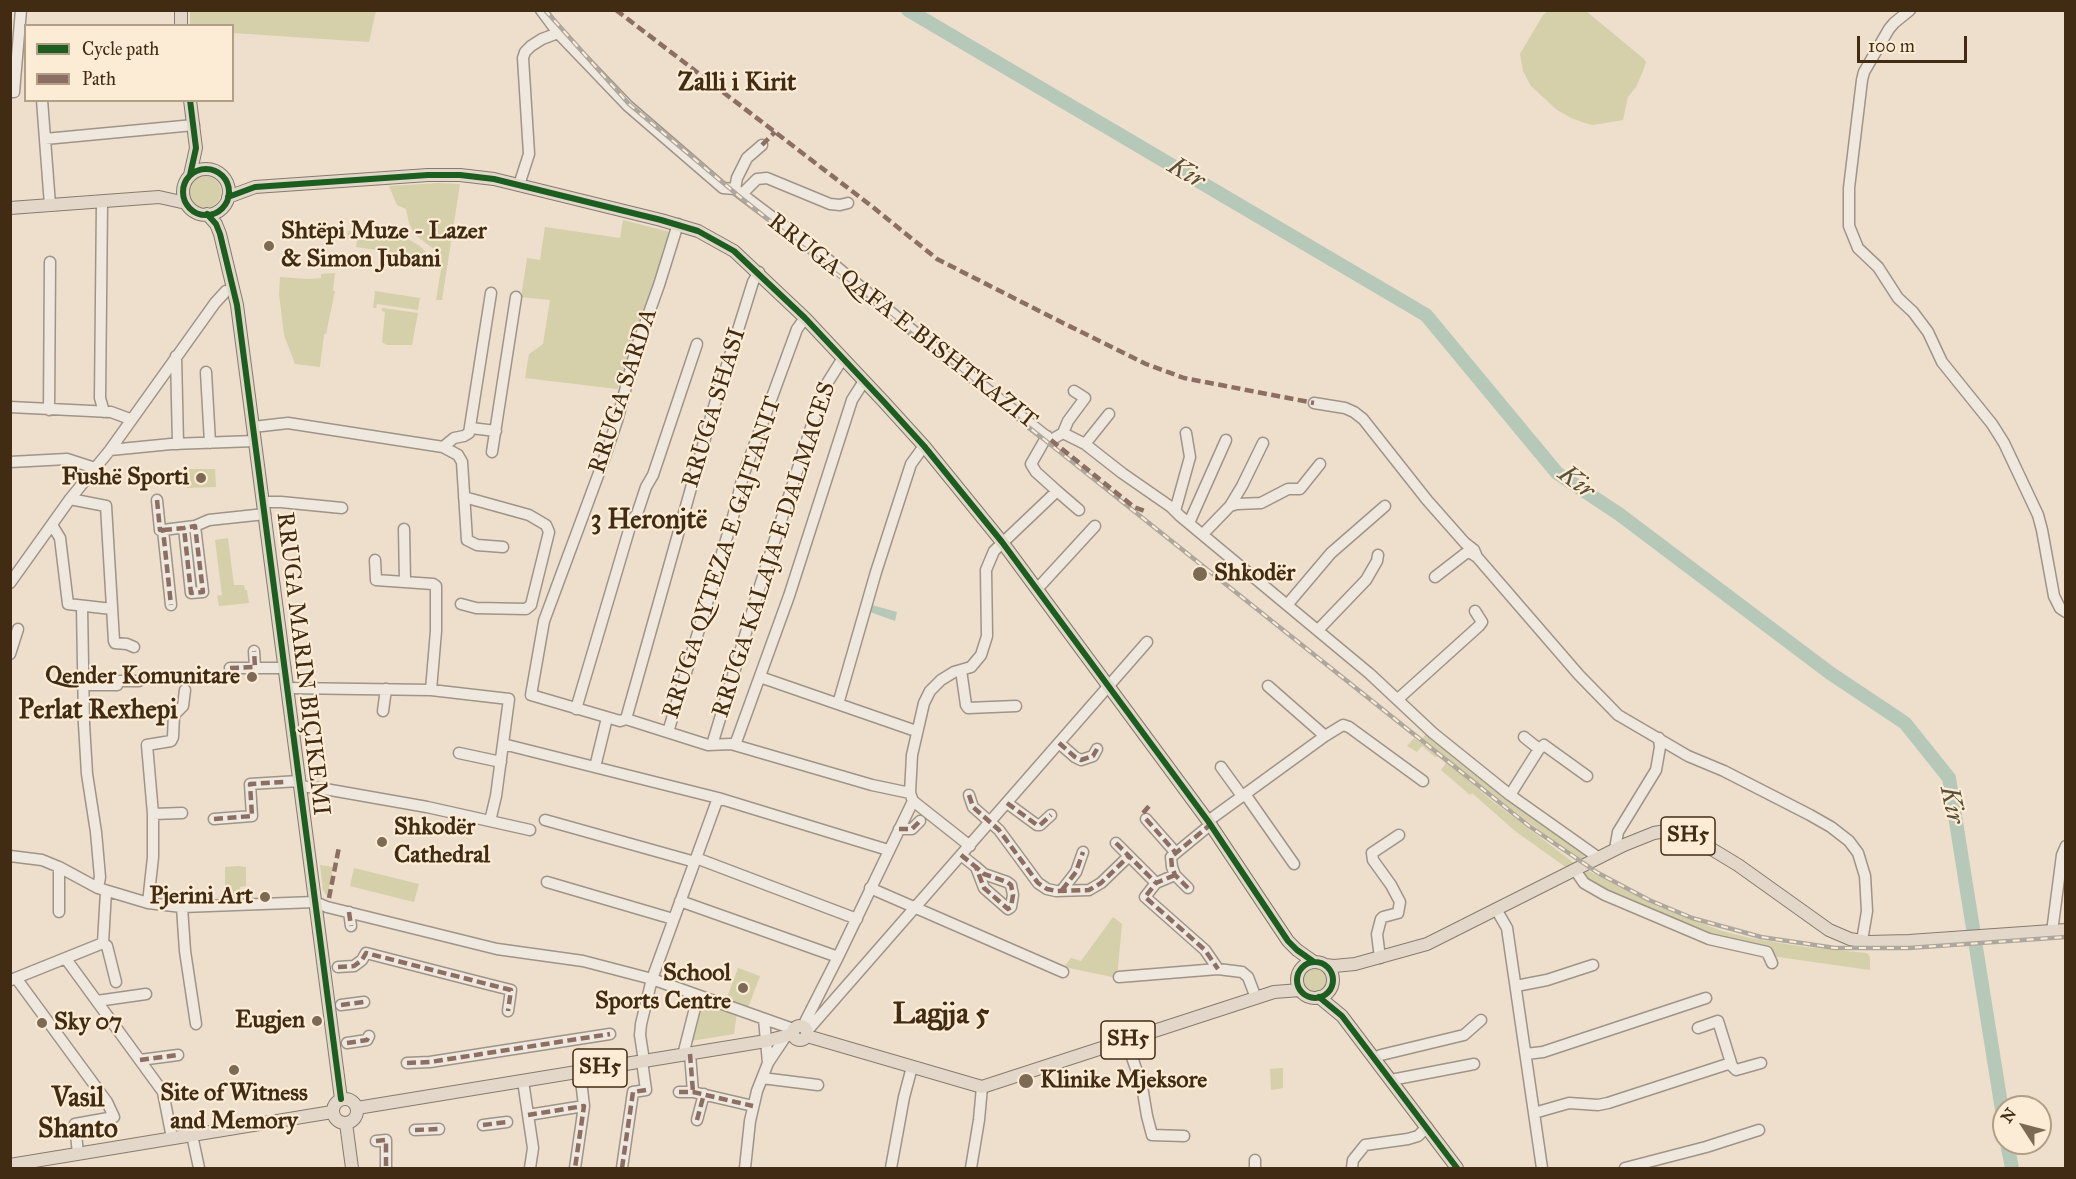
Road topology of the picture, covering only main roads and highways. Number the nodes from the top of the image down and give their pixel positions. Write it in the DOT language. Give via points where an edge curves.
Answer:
graph roads {
  1 [pos="190,102"];
  2 [pos="196,148"];
  3 [pos="210,169"];
  4 [pos="190,175"];
  5 [pos="226,181"];
  6 [pos="255,187"];
  7 [pos="183,188"];
  8 [pos="159,197"];
  9 [pos="225,202"];
  10 [pos="186,203"];
  11 [pos="10,208"];
  12 [pos="207,214"];
  13 [pos="220,234"];
  14 [pos="2066,930"];
  15 [pos="1288,940"];
  16 [pos="1319,963"];
  17 [pos="1355,964"];
  18 [pos="1298,974"];
  19 [pos="1332,982"];
  20 [pos="1300,990"];
  21 [pos="1274,992"];
  22 [pos="1319,997"];
  23 [pos="1342,1016"];
  24 [pos="341,1099"];
  25 [pos="357,1108"];
  26 [pos="332,1112"];
  27 [pos="346,1124"];
  28 [pos="10,1165"];
  29 [pos="352,1168"];
  30 [pos="1457,1168"];
  1 -- 2 [label="main road"];
  2 -- 3 [label="main road"];
  2 -- 4 [label="main road"];
  3 -- 4 [label="main road"];
  3 -- 5 [label="main road"];
  4 -- 7 [label="main road"];
  5 -- 6 [label="main road"];
  5 -- 9 [label="main road"];
  6 -- 9 [label="main road"];
  6 -- 15 [label="main road" via="428,175 494,179 678,224 734,251 843,358 924,446 1002,542 1209,823"];
  7 -- 8 [label="main road"];
  7 -- 10 [label="main road"];
  8 -- 10 [label="main road"];
  8 -- 11 [label="main road"];
  9 -- 12 [label="main road" via="215,213"];
  9 -- 13 [label="main road, RRUGA MARIN BIÇIKEMI"];
  10 -- 12 [label="main road" via="198,213"];
  12 -- 13 [label="main road, RRUGA MARIN BIÇIKEMI"];
  13 -- 24 [label="main road, RRUGA MARIN BIÇIKEMI" via="237,305"];
  14 -- 17 [label="main road, SH5" via="1909,941 1864,942 1839,936 1738,865 1687,835 1666,831 1654,832 1615,849 1427,944"];
  15 -- 16 [label="main road"];
  15 -- 18 [label="main road"];
  16 -- 17 [label="main road, SH5"];
  16 -- 18 [label="main road, SH5" via="1305,965"];
  16 -- 19 [label="main road" via="1332,973"];
  17 -- 19 [label="main road, SH5" via="1337,973"];
  18 -- 20 [label="main road"];
  18 -- 21 [label="main road, SH5"];
  19 -- 22 [label="main road, SH5"];
  19 -- 23 [label="main road"];
  20 -- 21 [label="main road, SH5"];
  20 -- 22 [label="main road, SH5" via="1308,997"];
  21 -- 25 [label="main road, SH5" via="982,1087 798,1032 766,1041"];
  22 -- 23 [label="main road"];
  23 -- 30 [label="main road"];
  24 -- 25 [label="main road" via="349,1099"];
  24 -- 26 [label="main road"];
  25 -- 27 [label="main road" via="353,1120"];
  26 -- 27 [label="main road" via="337,1121"];
  26 -- 28 [label="main road"];
  27 -- 29 [label="main road"];
}
